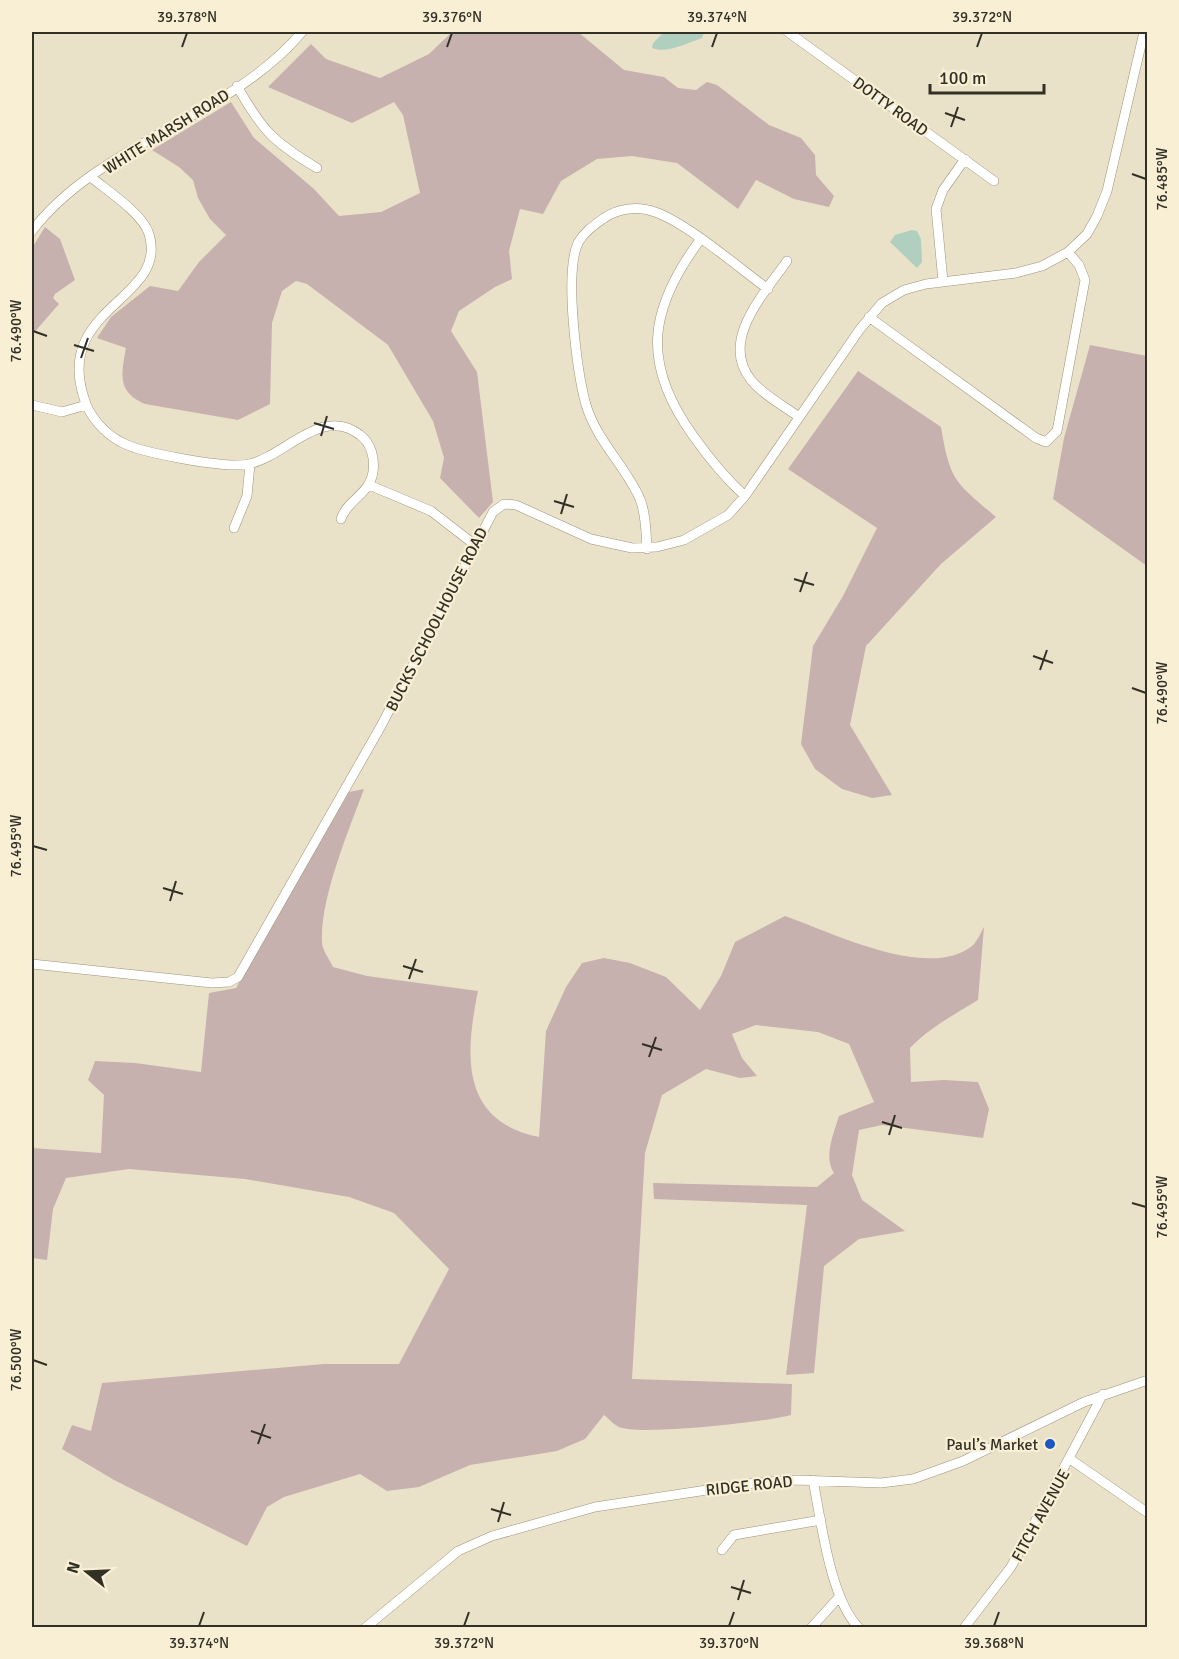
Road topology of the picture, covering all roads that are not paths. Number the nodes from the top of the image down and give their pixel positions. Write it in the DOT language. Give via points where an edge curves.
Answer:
graph roads {
  1 [pos="302,32"];
  2 [pos="788,32"];
  3 [pos="1144,32"];
  4 [pos="237,86"];
  5 [pos="965,159"];
  6 [pos="317,168"];
  7 [pos="92,178"];
  8 [pos="994,181"];
  9 [pos="32,231"];
  10 [pos="700,240"];
  11 [pos="1068,252"];
  12 [pos="787,261"];
  13 [pos="943,281"];
  14 [pos="768,288"];
  15 [pos="869,317"];
  16 [pos="32,405"];
  17 [pos="86,405"];
  18 [pos="799,417"];
  19 [pos="250,464"];
  20 [pos="369,484"];
  21 [pos="745,496"];
  22 [pos="341,519"];
  23 [pos="234,528"];
  24 [pos="474,545"];
  25 [pos="646,549"];
  26 [pos="32,964"];
  27 [pos="1148,1380"];
  28 [pos="1103,1394"];
  29 [pos="1070,1459"];
  30 [pos="813,1480"];
  31 [pos="1148,1513"];
  32 [pos="821,1520"];
  33 [pos="722,1550"];
  34 [pos="840,1596"];
  35 [pos="365,1628"];
  36 [pos="811,1628"];
  37 [pos="859,1628"];
  38 [pos="964,1628"];
  1 -- 4 [label="street, WHITE MARSH ROAD" via="268,65"];
  2 -- 5 [label="street, DOTTY ROAD"];
  3 -- 11 [label="street, BUCKS SCHOOLHOUSE ROAD" via="1103,204 1087,234"];
  4 -- 6 [label="street" via="257,122"];
  4 -- 7 [label="street, WHITE MARSH ROAD"];
  5 -- 8 [label="street, DOTTY ROAD"];
  5 -- 13 [label="street" via="943,190 936,208"];
  7 -- 9 [label="street, WHITE MARSH ROAD" via="58,200"];
  7 -- 17 [label="street" via="142,220 149,232 152,255 142,277 102,315 81,350 80,383"];
  10 -- 14 [label="street"];
  10 -- 21 [label="street" via="678,273 662,308 657,361 679,417"];
  10 -- 25 [label="street" via="664,215 629,209 609,215 590,228 574,256 572,286 586,405 602,443 640,500"];
  11 -- 13 [label="street, BUCKS SCHOOLHOUSE ROAD" via="1024,272"];
  11 -- 15 [label="street" via="1085,279 1057,431 1046,442"];
  12 -- 14 [label="street"];
  13 -- 15 [label="street, BUCKS SCHOOLHOUSE ROAD" via="897,294"];
  14 -- 18 [label="street" via="744,326 740,342 742,363 757,386"];
  15 -- 18 [label="street, BUCKS SCHOOLHOUSE ROAD"];
  16 -- 17 [label="street" via="62,412"];
  17 -- 19 [label="street" via="102,429 122,443 228,465"];
  18 -- 21 [label="street, BUCKS SCHOOLHOUSE ROAD"];
  19 -- 20 [label="street" via="315,429 340,425 362,436 372,452 374,463"];
  19 -- 23 [label="street" via="247,496"];
  20 -- 22 [label="street" via="344,509"];
  20 -- 24 [label="street" via="431,511"];
  21 -- 25 [label="street, BUCKS SCHOOLHOUSE ROAD" via="728,515 705,531"];
  24 -- 25 [label="street, BUCKS SCHOOLHOUSE ROAD" via="500,506 512,504 598,542"];
  24 -- 26 [label="street, BUCKS SCHOOLHOUSE ROAD" via="381,726 238,977 212,983"];
  27 -- 28 [label="street, RIDGE ROAD"];
  28 -- 29 [label="street, FITCH AVENUE"];
  28 -- 30 [label="street, RIDGE ROAD" via="928,1475 881,1483"];
  29 -- 31 [label="street"];
  29 -- 38 [label="street, FITCH AVENUE" via="1011,1566"];
  30 -- 32 [label="street"];
  30 -- 35 [label="street, RIDGE ROAD" via="753,1483 622,1502 492,1536 458,1551"];
  32 -- 33 [label="street" via="734,1535"];
  32 -- 34 [label="street"];
  34 -- 36 [label="street"];
  34 -- 37 [label="street" via="848,1616"];
}
